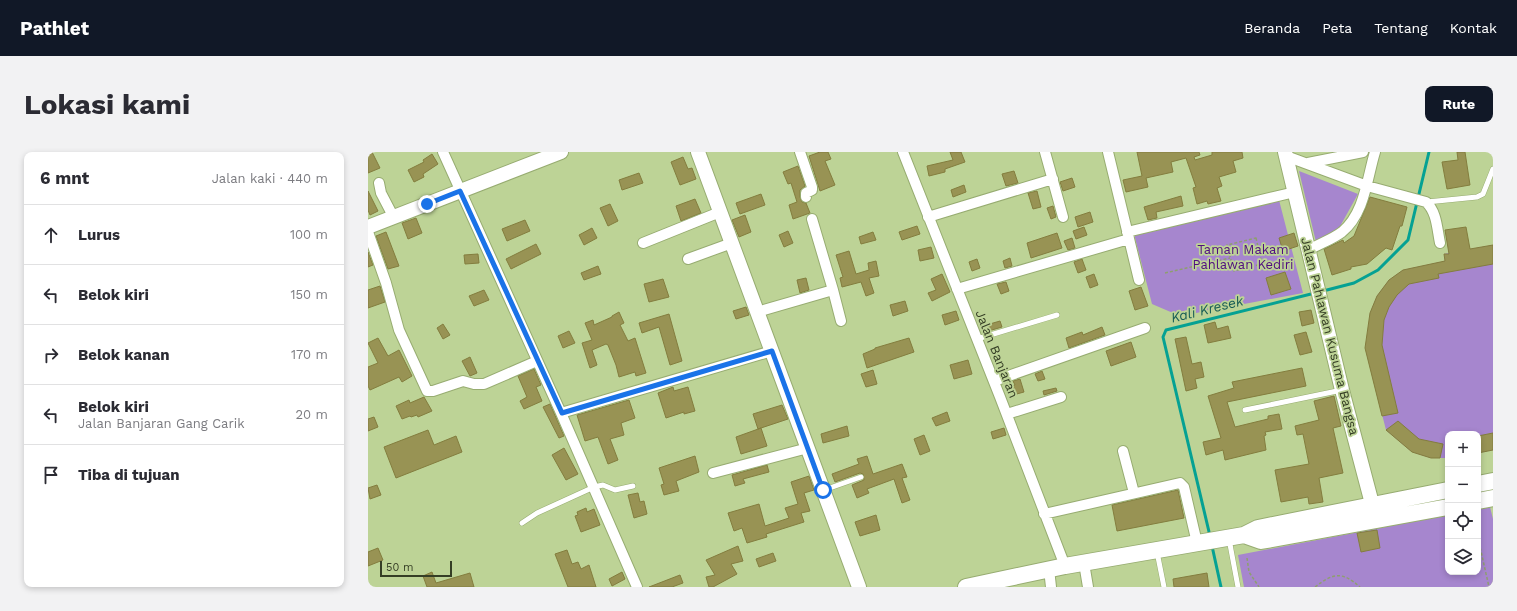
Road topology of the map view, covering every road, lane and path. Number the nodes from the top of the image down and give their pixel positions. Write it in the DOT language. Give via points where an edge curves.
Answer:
graph roads {
  1 [pos="443,152"];
  2 [pos="698,152"];
  3 [pos="800,152"];
  4 [pos="904,152"];
  5 [pos="1045,152"];
  6 [pos="1108,152"];
  7 [pos="1363,152"];
  8 [pos="1375,152"];
  9 [pos="554,153"];
  10 [pos="1286,154"];
  11 [pos="1308,164"];
  12 [pos="1493,169"];
  13 [pos="1053,179"];
  14 [pos="378,183"];
  15 [pos="1367,186"];
  16 [pos="460,191"];
  17 [pos="1295,192"];
  18 [pos="806,197"];
  19 [pos="1426,202"];
  20 [pos="720,212"];
  21 [pos="393,216"];
  22 [pos="928,217"];
  23 [pos="1063,217"];
  24 [pos="812,219"];
  25 [pos="368,227"];
  26 [pos="368,232"];
  27 [pos="1128,236"];
  28 [pos="643,243"];
  29 [pos="732,243"];
  30 [pos="1440,243"];
  31 [pos="1279,246"];
  32 [pos="1309,250"];
  33 [pos="1259,251"];
  34 [pos="1230,258"];
  35 [pos="688,259"];
  36 [pos="1165,272"];
  37 [pos="1140,280"];
  38 [pos="957,289"];
  39 [pos="833,290"];
  40 [pos="757,312"];
  41 [pos="1057,315"];
  42 [pos="841,321"];
  43 [pos="1145,328"];
  44 [pos="977,339"];
  45 [pos="772,351"];
  46 [pos="537,361"];
  47 [pos="994,381"];
  48 [pos="1342,390"];
  49 [pos="1061,397"];
  50 [pos="1245,410"];
  51 [pos="562,413"];
  52 [pos="1007,414"];
  53 [pos="808,448"];
  54 [pos="1123,451"];
  55 [pos="713,473"];
  56 [pos="861,477"];
  57 [pos="1493,481"];
  58 [pos="1481,483"];
  59 [pos="633,486"];
  60 [pos="594,487"];
  61 [pos="823,490"];
  62 [pos="1445,491"];
  63 [pos="1134,492"];
  64 [pos="1493,498"];
  65 [pos="1481,500"];
  66 [pos="1445,507"];
  67 [pos="1374,513"];
  68 [pos="1044,514"];
  69 [pos="522,523"];
  70 [pos="1232,537"];
  71 [pos="1478,539"];
  72 [pos="1202,542"];
  73 [pos="1157,551"];
  74 [pos="1246,558"];
  75 [pos="1084,563"];
  76 [pos="1057,568"];
  77 [pos="637,587"];
  78 [pos="858,587"];
  79 [pos="966,587"];
  80 [pos="1051,587"];
  81 [pos="1088,587"];
  82 [pos="1164,587"];
  83 [pos="1238,587"];
  84 [pos="1259,587"];
  85 [pos="1315,587"];
  86 [pos="1360,587"];
  87 [pos="1489,587"];
  1 -- 16 [label="street"];
  2 -- 20 [label="street"];
  3 -- 18 [label="street" via="812,187 812,190 806,193"];
  4 -- 22 [label="street, Jalan Banjaran"];
  5 -- 13 [label="street"];
  6 -- 27 [label="street"];
  7 -- 11 [label="street"];
  8 -- 15 [label="street"];
  9 -- 16 [label="street"];
  10 -- 11 [label="street"];
  10 -- 17 [label="street, Jalan Pahlawan Kusuma Bangsa"];
  11 -- 15 [label="street"];
  12 -- 19 [label="lane" via="1483,194"];
  13 -- 22 [label="street"];
  13 -- 23 [label="street"];
  14 -- 21 [label="street"];
  15 -- 19 [label="street"];
  15 -- 32 [label="street" via="1349,225 1341,233"];
  16 -- 21 [label="street"];
  16 -- 46 [label="street"];
  17 -- 27 [label="street"];
  17 -- 32 [label="street, Jalan Pahlawan Kusuma Bangsa"];
  19 -- 30 [label="street" via="1432,207"];
  20 -- 28 [label="street"];
  20 -- 29 [label="street"];
  21 -- 25 [label="street"];
  22 -- 38 [label="street, Jalan Banjaran"];
  24 -- 39 [label="street"];
  26 -- 46 [label="street" via="399,330 427,392 463,381 484,384"];
  27 -- 37 [label="street"];
  27 -- 38 [label="street"];
  29 -- 35 [label="street"];
  29 -- 40 [label="street"];
  31 -- 33 [label="path"];
  32 -- 48 [label="street, Jalan Pahlawan Kusuma Bangsa"];
  33 -- 34 [label="path" via="1262,264 1234,271"];
  33 -- 34 [label="path" via="1256,238 1227,245"];
  34 -- 36 [label="path"];
  38 -- 44 [label="street, Jalan Banjaran"];
  39 -- 40 [label="street"];
  39 -- 42 [label="street"];
  40 -- 45 [label="street"];
  41 -- 44 [label="lane"];
  43 -- 47 [label="street"];
  44 -- 47 [label="street, Jalan Banjaran"];
  45 -- 51 [label="street"];
  45 -- 53 [label="street"];
  46 -- 51 [label="street"];
  47 -- 52 [label="street, Jalan Banjaran"];
  48 -- 50 [label="lane"];
  48 -- 67 [label="street, Jalan Pahlawan Kusuma Bangsa"];
  49 -- 52 [label="street"];
  51 -- 60 [label="street"];
  52 -- 68 [label="street, Jalan Banjaran"];
  53 -- 55 [label="street"];
  53 -- 61 [label="street"];
  54 -- 63 [label="street"];
  56 -- 61 [label="lane"];
  57 -- 58 [label="main road"];
  59 -- 60 [label="lane" via="615,490 603,485"];
  60 -- 69 [label="lane" via="537,513"];
  60 -- 77 [label="street"];
  61 -- 78 [label="street"];
  62 -- 67 [label="main road"];
  63 -- 68 [label="street"];
  63 -- 72 [label="street" via="1182,484"];
  64 -- 65 [label="main road"];
  66 -- 67 [label="main road"];
  67 -- 70 [label="main road" via="1258,528"];
  68 -- 76 [label="street, Jalan Banjaran"];
  70 -- 72 [label="main road"];
  70 -- 83 [label="lane"];
  71 -- 87 [label="path"];
  72 -- 73 [label="main road"];
  73 -- 75 [label="main road"];
  73 -- 82 [label="lane"];
  74 -- 84 [label="path" via="1249,572"];
  75 -- 76 [label="main road"];
  75 -- 81 [label="street"];
  76 -- 79 [label="main road"];
  76 -- 80 [label="street, Jalan Banjaran"];
  85 -- 86 [label="path" via="1327,577 1337,575 1350,578"];
}
